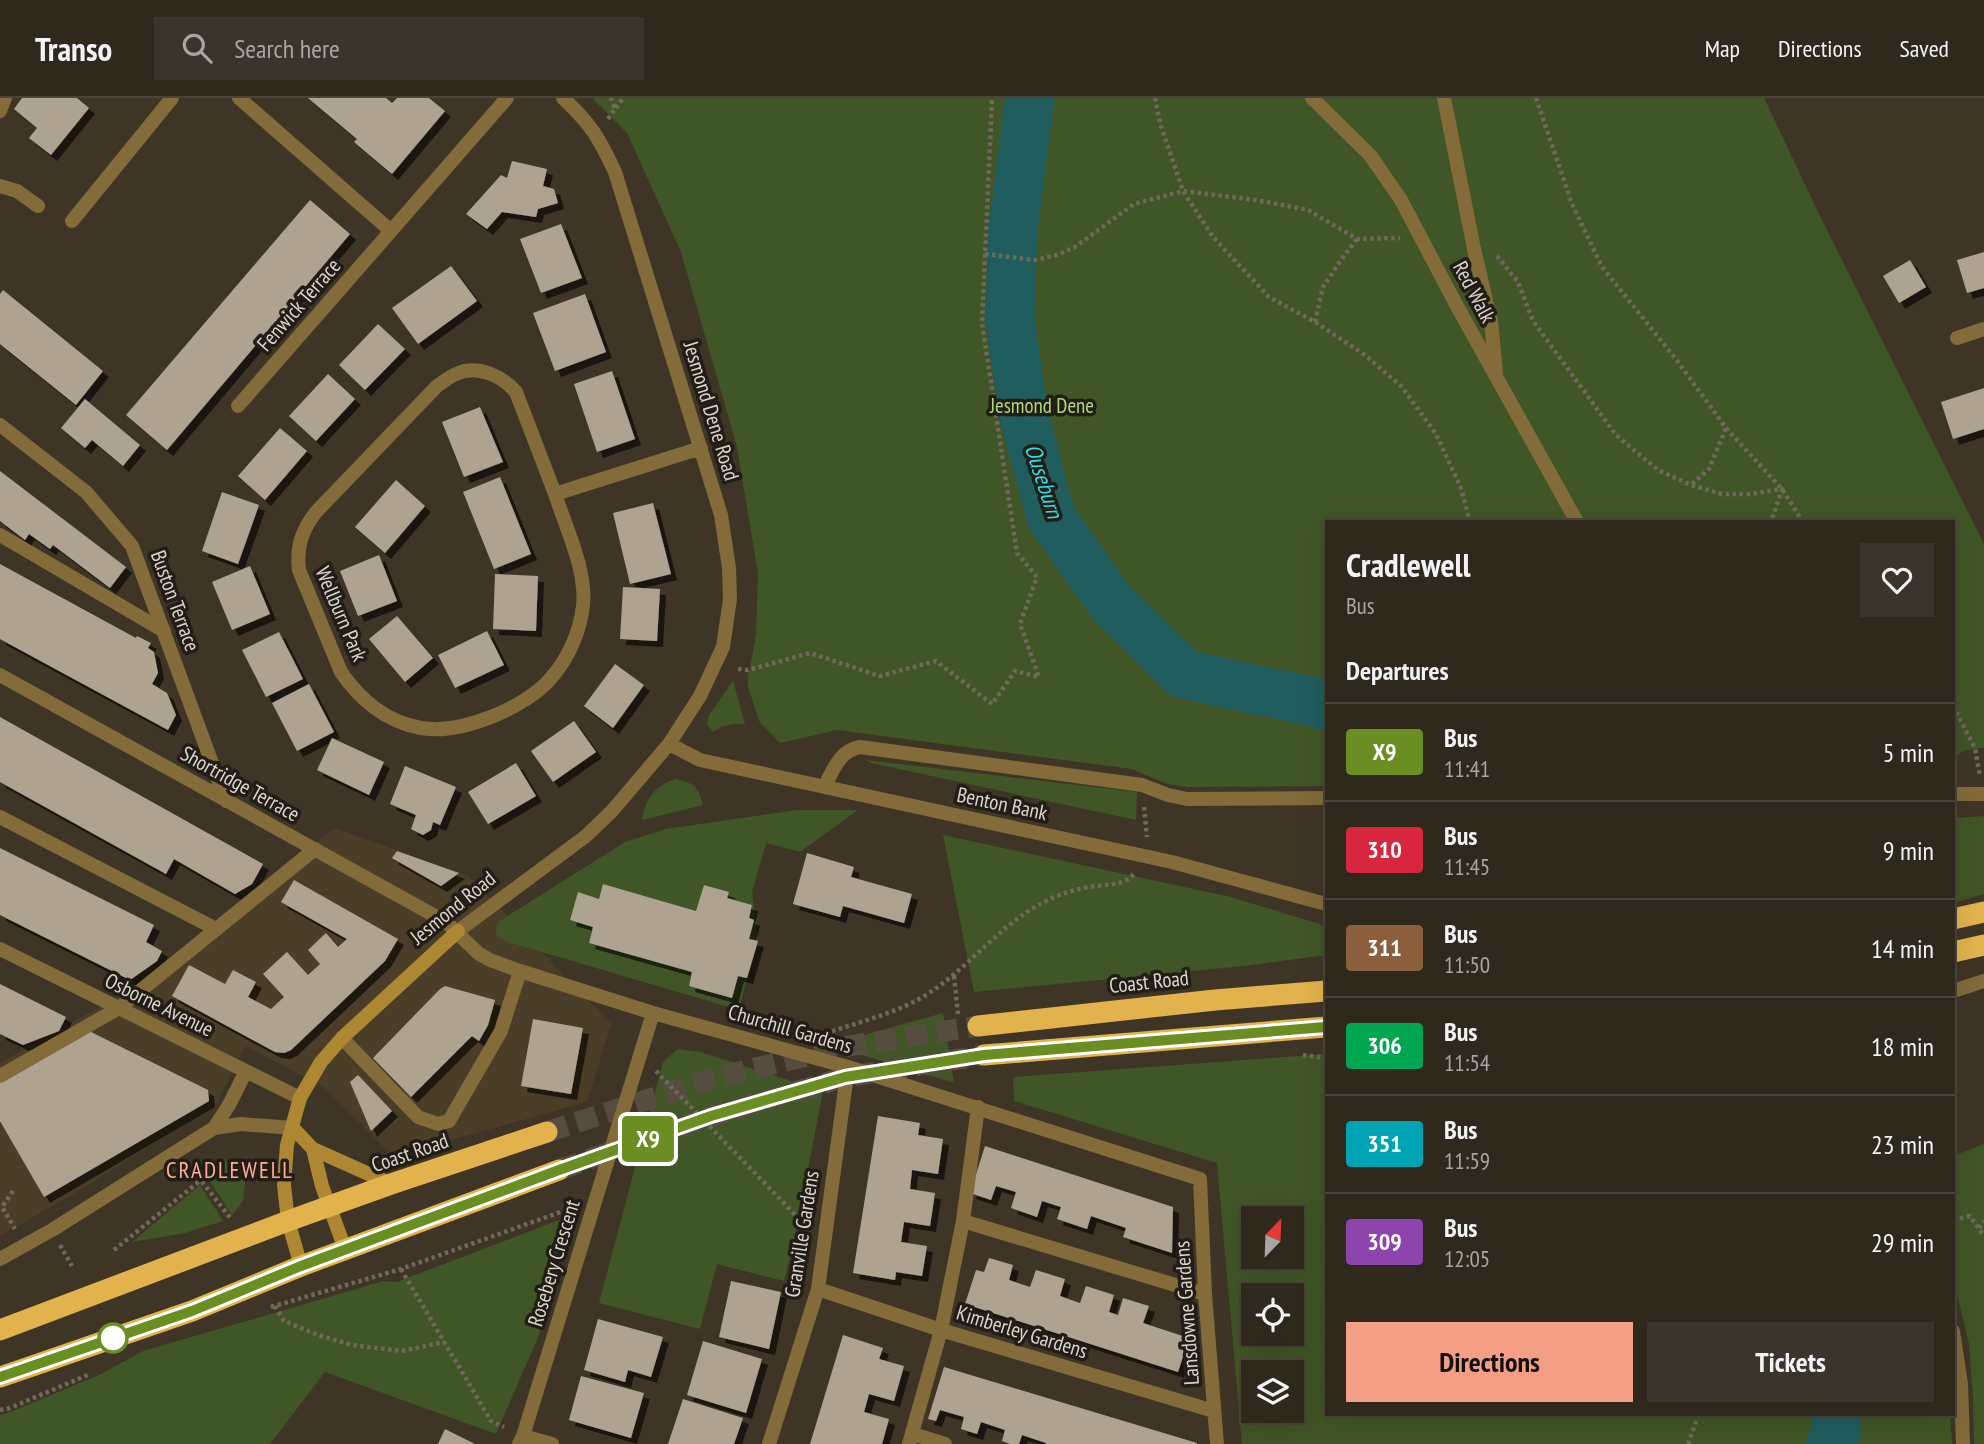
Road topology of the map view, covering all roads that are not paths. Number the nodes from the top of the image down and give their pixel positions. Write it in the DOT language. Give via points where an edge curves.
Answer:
graph roads {
  1 [pos="5,98"];
  2 [pos="173,98"];
  3 [pos="239,98"];
  4 [pos="507,98"];
  5 [pos="563,98"];
  6 [pos="1312,98"];
  7 [pos="1444,98"];
  8 [pos="0,111"];
  9 [pos="0,186"];
  10 [pos="38,206"];
  11 [pos="72,220"];
  12 [pos="391,231"];
  13 [pos="1984,329"];
  14 [pos="1957,338"];
  15 [pos="1497,377"];
  16 [pos="239,406"];
  17 [pos="0,425"];
  18 [pos="701,448"];
  19 [pos="555,494"];
  20 [pos="1576,520"];
  21 [pos="0,535"];
  22 [pos="164,631"];
  23 [pos="0,675"];
  24 [pos="669,744"];
  25 [pos="824,786"];
  26 [pos="1955,794"];
  27 [pos="1983,794"];
  28 [pos="1325,798"];
  29 [pos="226,801"];
  30 [pos="0,817"];
  31 [pos="315,849"];
  32 [pos="1325,904"];
  33 [pos="1984,912"];
  34 [pos="1955,919"];
  35 [pos="216,929"];
  36 [pos="458,931"];
  37 [pos="1984,945"];
  38 [pos="0,949"];
  39 [pos="1955,952"];
  40 [pos="520,971"];
  41 [pos="1984,981"];
  42 [pos="1955,989"];
  43 [pos="1325,991"];
  44 [pos="120,1008"];
  45 [pos="653,1013"];
  46 [pos="978,1026"];
  47 [pos="1325,1027"];
  48 [pos="342,1038"];
  49 [pos="984,1055"];
  50 [pos="848,1067"];
  51 [pos="246,1071"];
  52 [pos="0,1076"];
  53 [pos="300,1098"];
  54 [pos="978,1107"];
  55 [pos="214,1128"];
  56 [pos="293,1128"];
  57 [pos="547,1132"];
  58 [pos="313,1149"];
  59 [pos="559,1170"];
  60 [pos="1200,1179"];
  61 [pos="391,1184"];
  62 [pos="330,1207"];
  63 [pos="288,1221"];
  64 [pos="963,1221"];
  65 [pos="345,1249"];
  66 [pos="0,1259"];
  67 [pos="301,1266"];
  68 [pos="818,1289"];
  69 [pos="1205,1294"];
  70 [pos="0,1330"];
  71 [pos="941,1330"];
  72 [pos="1955,1344"];
  73 [pos="0,1377"];
  74 [pos="1214,1411"];
  75 [pos="911,1439"];
  76 [pos="521,1440"];
  77 [pos="552,1444"];
  78 [pos="769,1444"];
  79 [pos="945,1444"];
  80 [pos="1217,1444"];
  81 [pos="1963,1444"];
  1 -- 8 [label="street"];
  2 -- 11 [label="street"];
  3 -- 12 [label="street"];
  4 -- 12 [label="street, Fenwick Terrace"];
  5 -- 18 [label="street, Jesmond Dene Road" via="597,134 615,172"];
  6 -- 15 [label="street, Red Walk" via="1370,155 1401,200"];
  7 -- 15 [label="street" via="1491,321"];
  9 -- 10 [label="street"];
  12 -- 16 [label="street, Fenwick Terrace"];
  13 -- 14 [label="street"];
  15 -- 20 [label="street, Red Walk"];
  17 -- 22 [label="street, Buston Terrace" via="86,492 132,546"];
  18 -- 19 [label="street"];
  18 -- 24 [label="street, Jesmond Dene Road" via="726,543 730,599 718,659"];
  19 -- 19 [label="street, Wellburn Park" via="584,592 578,630 549,681 510,708 447,729 399,721 364,700 341,672 299,570 300,539 316,512 437,386 458,373 475,371 493,374 516,393"];
  21 -- 22 [label="street"];
  22 -- 29 [label="street, Buston Terrace"];
  23 -- 29 [label="street, Shortridge Terrace"];
  24 -- 25 [label="street, Benton Bank" via="700,760"];
  24 -- 36 [label="street, Jesmond Road" via="586,836"];
  25 -- 28 [label="street" via="844,753 860,747 1142,785 1186,799"];
  25 -- 32 [label="street, Benton Bank" via="1172,862"];
  26 -- 27 [label="street"];
  29 -- 31 [label="street, Shortridge Terrace"];
  30 -- 35 [label="street"];
  31 -- 35 [label="street"];
  31 -- 36 [label="street, Shortridge Terrace"];
  33 -- 34 [label="highway"];
  35 -- 44 [label="street"];
  36 -- 40 [label="street, Churchill Gardens" via="478,953"];
  36 -- 48 [label="street, Jesmond Road"];
  37 -- 39 [label="highway"];
  38 -- 44 [label="street, Osborne Avenue"];
  40 -- 45 [label="street, Churchill Gardens"];
  40 -- 48 [label="street" via="501,1031 449,1121 438,1124 418,1117"];
  41 -- 42 [label="street"];
  43 -- 46 [label="highway, Coast Road"];
  44 -- 51 [label="street, Osborne Avenue"];
  44 -- 52 [label="street"];
  45 -- 50 [label="street, Churchill Gardens"];
  45 -- 76 [label="street, Rosebery Crescent"];
  47 -- 49 [label="highway"];
  48 -- 53 [label="street, Jesmond Road"];
  50 -- 54 [label="street, Churchill Gardens"];
  50 -- 68 [label="street, Granville Gardens"];
  51 -- 53 [label="street, Osborne Avenue"];
  51 -- 55 [label="street"];
  53 -- 56 [label="street, Jesmond Road"];
  54 -- 60 [label="street, Churchill Gardens"];
  54 -- 64 [label="street"];
  55 -- 56 [label="street" via="241,1124"];
  55 -- 66 [label="street"];
  56 -- 58 [label="street"];
  56 -- 63 [label="street, Jesmond Road" via="284,1164"];
  57 -- 61 [label="highway, Coast Road"];
  58 -- 61 [label="street"];
  58 -- 62 [label="street"];
  59 -- 65 [label="highway"];
  60 -- 69 [label="street, Lansdowne Gardens"];
  61 -- 62 [label="highway, Coast Road"];
  62 -- 63 [label="highway, Coast Road"];
  62 -- 65 [label="street"];
  63 -- 67 [label="street, Jesmond Road"];
  63 -- 70 [label="highway"];
  64 -- 69 [label="street"];
  64 -- 71 [label="street"];
  65 -- 67 [label="highway"];
  67 -- 73 [label="highway" via="192,1311"];
  68 -- 71 [label="street, Kimberley Gardens"];
  68 -- 78 [label="street, Granville Gardens"];
  69 -- 74 [label="street, Lansdowne Gardens"];
  71 -- 74 [label="street, Kimberley Gardens"];
  71 -- 75 [label="street"];
  72 -- 81 [label="street"];
  74 -- 80 [label="street, Lansdowne Gardens"];
  75 -- 79 [label="street"];
  76 -- 77 [label="street"];
}
